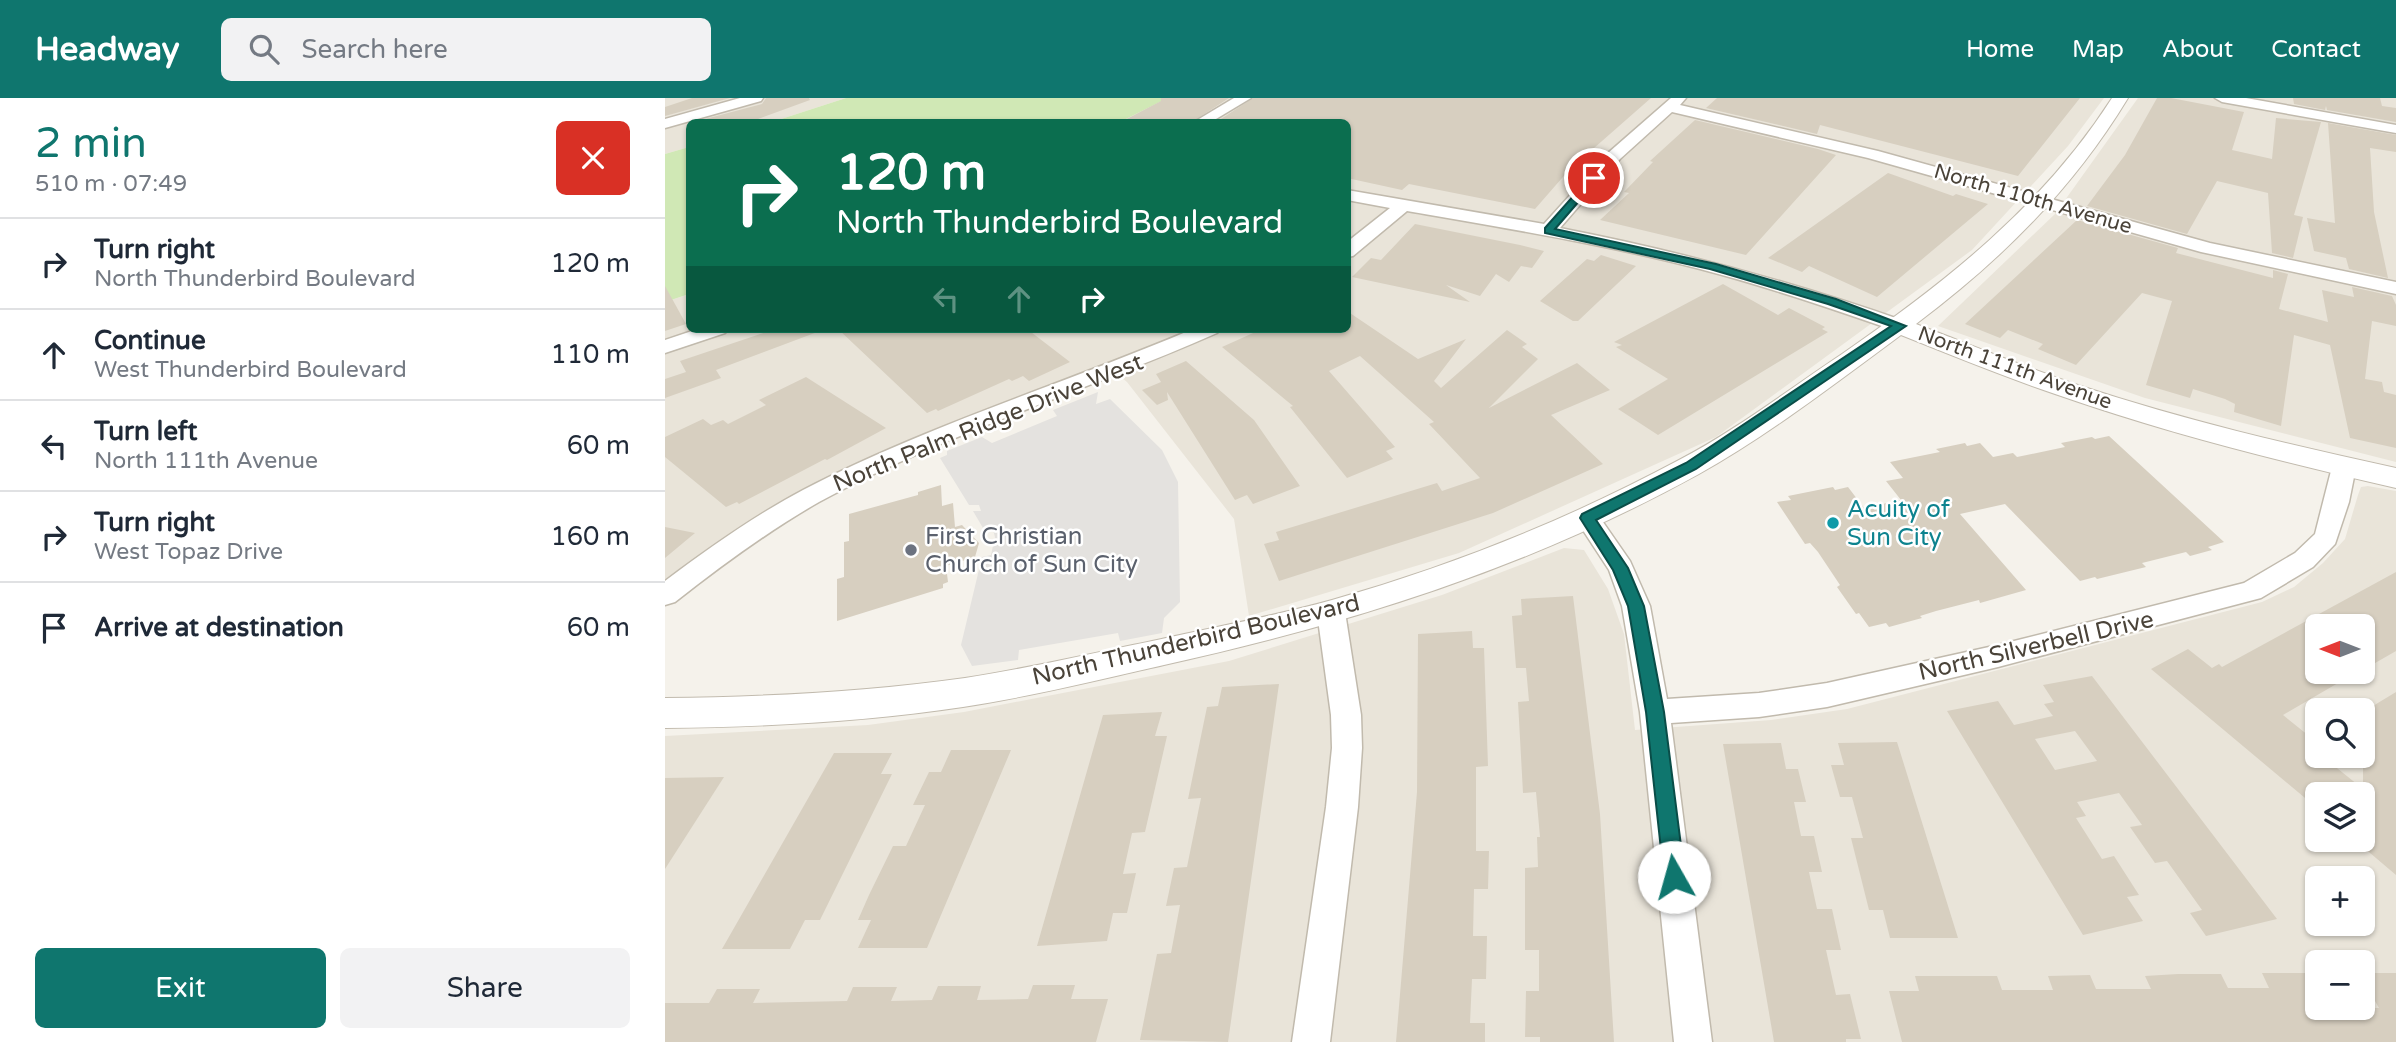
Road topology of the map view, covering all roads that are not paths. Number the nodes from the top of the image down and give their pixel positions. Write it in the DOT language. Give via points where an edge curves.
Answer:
graph roads {
  1 [pos="756,98"];
  2 [pos="1244,98"];
  3 [pos="2120,98"];
  4 [pos="2222,98"];
  5 [pos="1674,103"];
  6 [pos="1206,119"];
  7 [pos="665,124"];
  8 [pos="2396,129"];
  9 [pos="1351,196"];
  10 [pos="2041,201"];
  11 [pos="1403,205"];
  12 [pos="1548,231"];
  13 [pos="1351,249"];
  14 [pos="2396,288"];
  15 [pos="1900,326"];
  16 [pos="706,333"];
  17 [pos="1201,333"];
  18 [pos="665,347"];
  19 [pos="2344,467"];
  20 [pos="2396,478"];
  21 [pos="1587,518"];
  22 [pos="665,595"];
  23 [pos="1331,612"];
  24 [pos="1655,712"];
  25 [pos="665,713"];
  26 [pos="1311,1042"];
  27 [pos="1693,1042"];
  1 -- 7 [label="street"];
  2 -- 6 [label="street"];
  3 -- 10 [label="street, North Thunderbird Boulevard" via="2083,152"];
  4 -- 8 [label="street"];
  5 -- 10 [label="street, North 110th Avenue"];
  5 -- 12 [label="street" via="1614,156"];
  9 -- 11 [label="street, North 111th Avenue"];
  10 -- 14 [label="street, North 110th Avenue" via="2207,248"];
  10 -- 15 [label="street, North Thunderbird Boulevard" via="1950,287"];
  11 -- 12 [label="street, North 111th Avenue"];
  11 -- 13 [label="street"];
  12 -- 15 [label="street, North 111th Avenue" via="1712,267"];
  15 -- 19 [label="street, North 111th Avenue" via="2026,376 2194,428"];
  15 -- 21 [label="street, North Thunderbird Boulevard" via="1691,466"];
  16 -- 18 [label="street"];
  17 -- 22 [label="street, North Palm Ridge Drive West" via="902,452 831,486 728,548"];
  19 -- 20 [label="street, North 111th Avenue"];
  19 -- 24 [label="street, North Silverbell Drive" via="2326,538 2304,560 2252,591 1827,695"];
  21 -- 23 [label="street, North Thunderbird Boulevard" via="1475,564"];
  21 -- 24 [label="street" via="1621,568 1636,606"];
  23 -- 25 [label="street, North Thunderbird Boulevard" via="1069,673 935,696 725,713"];
  23 -- 26 [label="street" via="1347,748"];
  24 -- 27 [label="street"];
}
